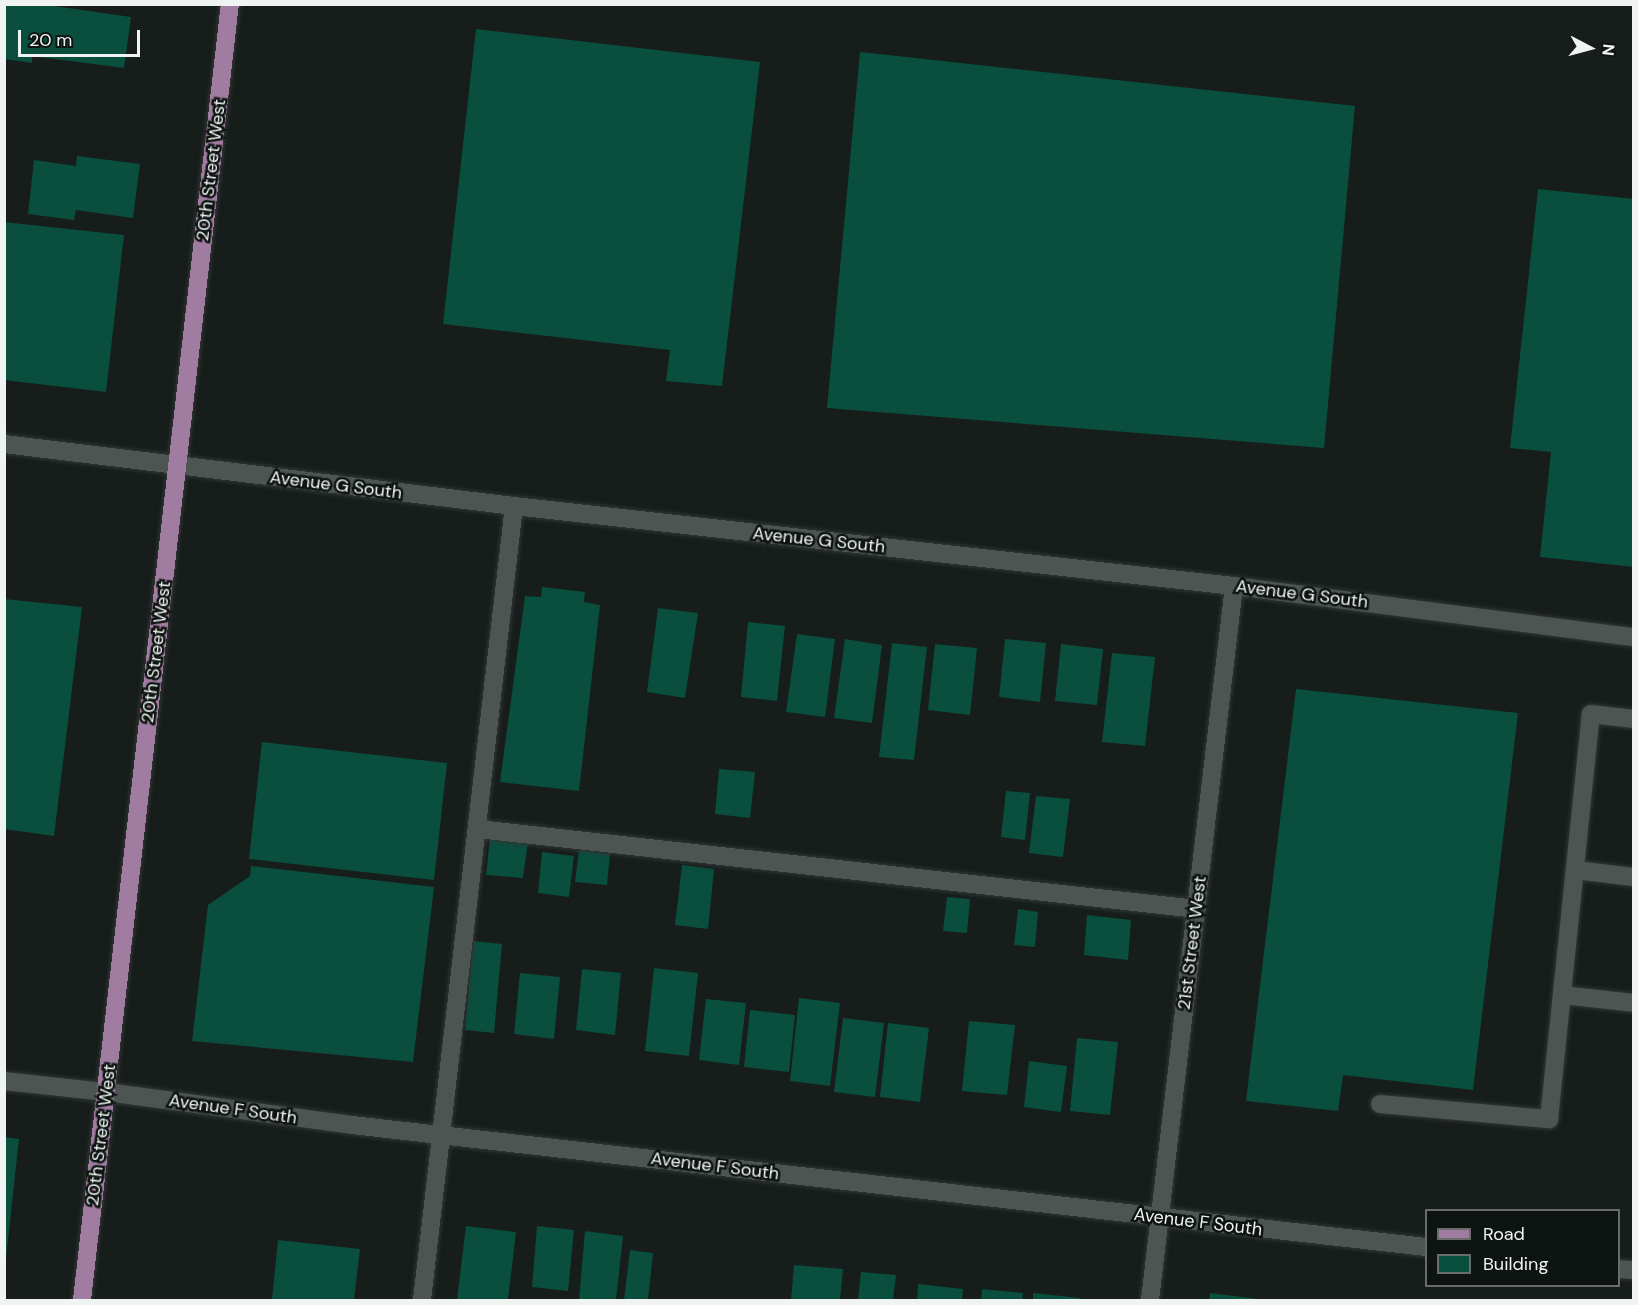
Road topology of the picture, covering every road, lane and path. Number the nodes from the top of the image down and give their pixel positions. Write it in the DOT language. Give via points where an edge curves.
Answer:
graph roads {
  1 [pos="230,4"];
  2 [pos="4,444"];
  3 [pos="178,467"];
  4 [pos="514,506"];
  5 [pos="1234,585"];
  6 [pos="1634,637"];
  7 [pos="1634,719"];
  8 [pos="478,829"];
  9 [pos="1575,870"];
  10 [pos="1634,877"];
  11 [pos="1197,909"];
  12 [pos="1562,995"];
  13 [pos="1634,1002"];
  14 [pos="4,1082"];
  15 [pos="106,1092"];
  16 [pos="1380,1104"];
  17 [pos="442,1135"];
  18 [pos="1160,1217"];
  19 [pos="1425,1247"];
  20 [pos="82,1300"];
  21 [pos="422,1300"];
  22 [pos="1150,1300"];
  1 -- 3 [label="main road, 20th Street West"];
  2 -- 3 [label="street, Avenue G South"];
  3 -- 4 [label="street, Avenue G South"];
  3 -- 15 [label="main road, 20th Street West"];
  4 -- 5 [label="street, Avenue G South"];
  4 -- 8 [label="street"];
  5 -- 6 [label="street, Avenue G South"];
  5 -- 11 [label="street, 21st Street West"];
  7 -- 9 [label="street" via="1591,714"];
  8 -- 11 [label="street"];
  8 -- 17 [label="street"];
  9 -- 10 [label="street"];
  9 -- 12 [label="street"];
  11 -- 18 [label="street, 21st Street West"];
  12 -- 13 [label="street"];
  12 -- 16 [label="street" via="1549,1119"];
  14 -- 15 [label="street, Avenue F South"];
  15 -- 17 [label="street, Avenue F South"];
  15 -- 20 [label="main road, 20th Street West"];
  17 -- 18 [label="street, Avenue F South"];
  17 -- 21 [label="street"];
  18 -- 19 [label="street, Avenue F South"];
  18 -- 22 [label="street, 21st Street West"];
}
